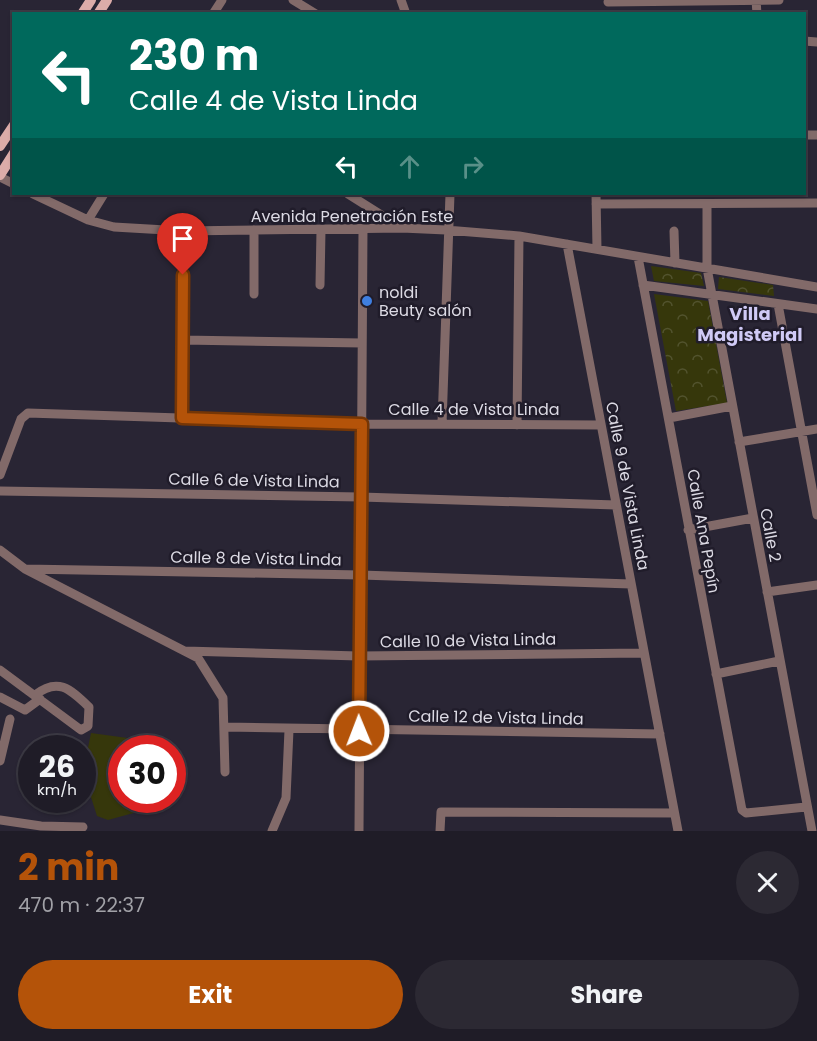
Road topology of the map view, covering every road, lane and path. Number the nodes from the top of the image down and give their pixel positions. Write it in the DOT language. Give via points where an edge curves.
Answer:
graph roads {
  1 [pos="293,0"];
  2 [pos="779,0"];
  3 [pos="756,1"];
  4 [pos="608,2"];
  5 [pos="313,12"];
  6 [pos="12,127"];
  7 [pos="0,146"];
  8 [pos="12,156"];
  9 [pos="0,176"];
  10 [pos="35,195"];
  11 [pos="103,195"];
  12 [pos="350,195"];
  13 [pos="450,195"];
  14 [pos="596,195"];
  15 [pos="817,203"];
  16 [pos="596,204"];
  17 [pos="707,205"];
  18 [pos="88,220"];
  19 [pos="402,228"];
  20 [pos="363,229"];
  21 [pos="254,230"];
  22 [pos="321,230"];
  23 [pos="446,230"];
  24 [pos="183,231"];
  25 [pos="674,231"];
  26 [pos="519,236"];
  27 [pos="567,244"];
  28 [pos="597,249"];
  29 [pos="638,257"];
  30 [pos="675,263"];
  31 [pos="707,268"];
  32 [pos="320,285"];
  33 [pos="643,285"];
  34 [pos="817,287"];
  35 [pos="254,294"];
  36 [pos="711,294"];
  37 [pos="778,304"];
  38 [pos="817,309"];
  39 [pos="183,340"];
  40 [pos="362,343"];
  41 [pos="732,406"];
  42 [pos="182,418"];
  43 [pos="669,418"];
  44 [pos="362,424"];
  45 [pos="442,424"];
  46 [pos="517,425"];
  47 [pos="601,425"];
  48 [pos="817,429"];
  49 [pos="802,431"];
  50 [pos="739,442"];
  51 [pos="0,475"];
  52 [pos="0,491"];
  53 [pos="361,497"];
  54 [pos="616,505"];
  55 [pos="817,515"];
  56 [pos="753,518"];
  57 [pos="688,530"];
  58 [pos="0,550"];
  59 [pos="25,569"];
  60 [pos="361,575"];
  61 [pos="631,584"];
  62 [pos="817,585"];
  63 [pos="766,592"];
  64 [pos="185,651"];
  65 [pos="643,653"];
  66 [pos="358,656"];
  67 [pos="779,661"];
  68 [pos="0,670"];
  69 [pos="716,674"];
  70 [pos="0,697"];
  71 [pos="38,697"];
  72 [pos="9,719"];
  73 [pos="224,728"];
  74 [pos="289,730"];
  75 [pos="359,731"];
  76 [pos="660,734"];
  77 [pos="0,756"];
  78 [pos="225,772"];
  79 [pos="807,807"];
  80 [pos="674,813"];
  81 [pos="0,820"];
  82 [pos="83,827"];
  83 [pos="40,828"];
  84 [pos="272,831"];
  85 [pos="359,831"];
  86 [pos="440,831"];
  87 [pos="678,831"];
  88 [pos="812,831"];
  1 -- 5 [label="street"];
  2 -- 3 [label="street"];
  3 -- 4 [label="street"];
  6 -- 7 [label="main road"];
  8 -- 9 [label="main road"];
  10 -- 18 [label="street, Avenida Penetración Este"];
  11 -- 18 [label="street"];
  12 -- 19 [label="street"];
  13 -- 23 [label="street"];
  14 -- 16 [label="street"];
  15 -- 17 [label="street"];
  16 -- 17 [label="street"];
  16 -- 28 [label="street"];
  17 -- 31 [label="street, Calle 2"];
  18 -- 24 [label="street, Avenida Penetración Este" via="114,227"];
  19 -- 20 [label="street, Avenida Penetración Este"];
  19 -- 23 [label="street, Avenida Penetración Este"];
  20 -- 22 [label="street, Avenida Penetración Este"];
  20 -- 40 [label="street"];
  21 -- 22 [label="street, Avenida Penetración Este"];
  21 -- 24 [label="street, Avenida Penetración Este"];
  21 -- 35 [label="street"];
  22 -- 32 [label="street"];
  23 -- 26 [label="street, Avenida Penetración Este"];
  23 -- 45 [label="street"];
  24 -- 39 [label="street"];
  25 -- 30 [label="street"];
  26 -- 27 [label="street, Avenida Penetración Este"];
  26 -- 46 [label="street"];
  27 -- 28 [label="street, Avenida Penetración Este"];
  27 -- 47 [label="street, Calle 9 de Vista Linda"];
  28 -- 29 [label="street, Avenida Penetración Este"];
  29 -- 30 [label="street, Avenida Penetración Este"];
  29 -- 33 [label="street, Calle Ana Pepín"];
  30 -- 31 [label="street, Avenida Penetración Este"];
  31 -- 34 [label="street, Avenida Penetración Este"];
  31 -- 36 [label="street, Calle 2"];
  33 -- 36 [label="street"];
  33 -- 43 [label="street, Calle Ana Pepín"];
  36 -- 37 [label="street"];
  36 -- 41 [label="street, Calle 2"];
  37 -- 38 [label="street"];
  37 -- 49 [label="street"];
  39 -- 40 [label="street"];
  39 -- 42 [label="street"];
  40 -- 44 [label="street"];
  41 -- 43 [label="street"];
  41 -- 50 [label="street, Calle 2"];
  42 -- 44 [label="street, Calle 4 de Vista Linda"];
  42 -- 51 [label="street, Calle 4 de Vista Linda" via="23,415"];
  43 -- 57 [label="street, Calle Ana Pepín"];
  44 -- 45 [label="street, Calle 4 de Vista Linda"];
  44 -- 53 [label="street"];
  45 -- 46 [label="street, Calle 4 de Vista Linda"];
  46 -- 47 [label="street, Calle 4 de Vista Linda"];
  47 -- 54 [label="street, Calle 9 de Vista Linda"];
  48 -- 49 [label="street"];
  49 -- 50 [label="street"];
  49 -- 55 [label="street"];
  50 -- 56 [label="street, Calle 2"];
  52 -- 53 [label="street, Calle 6 de Vista Linda"];
  53 -- 54 [label="street, Calle 6 de Vista Linda"];
  53 -- 60 [label="street"];
  54 -- 61 [label="street, Calle 9 de Vista Linda"];
  56 -- 57 [label="street"];
  56 -- 63 [label="street, Calle 2"];
  57 -- 69 [label="street, Calle Ana Pepín"];
  58 -- 59 [label="street"];
  59 -- 60 [label="street, Calle 8 de Vista Linda"];
  59 -- 64 [label="street"];
  60 -- 61 [label="street, Calle 8 de Vista Linda"];
  60 -- 66 [label="street"];
  61 -- 65 [label="street, Calle 9 de Vista Linda"];
  62 -- 63 [label="street"];
  63 -- 67 [label="street, Calle 2"];
  64 -- 66 [label="street, Calle 10 de Vista Linda"];
  64 -- 73 [label="street" via="198,658 215,681 223,698"];
  65 -- 66 [label="street, Calle 10 de Vista Linda"];
  65 -- 76 [label="street, Calle 9 de Vista Linda"];
  66 -- 75 [label="street"];
  67 -- 69 [label="street"];
  67 -- 79 [label="street, Calle 2"];
  68 -- 71 [label="street"];
  69 -- 79 [label="street, Calle Ana Pepín" via="742,810 746,813"];
  70 -- 71 [label="street" via="25,710"];
  71 -- 71 [label="street" via="47,685 55,684 82,699 89,706 88,726 81,729"];
  72 -- 77 [label="street"];
  73 -- 74 [label="street, Calle 12 de Vista Linda"];
  73 -- 78 [label="street"];
  74 -- 75 [label="street, Calle 12 de Vista Linda"];
  74 -- 84 [label="street" via="285,798"];
  75 -- 76 [label="street, Calle 12 de Vista Linda"];
  75 -- 85 [label="street"];
  76 -- 80 [label="street, Calle 9 de Vista Linda"];
  79 -- 88 [label="street, Calle 2"];
  80 -- 86 [label="street" via="441,812"];
  80 -- 87 [label="street, Calle 9 de Vista Linda"];
  81 -- 83 [label="street"];
  82 -- 83 [label="street"];
}
